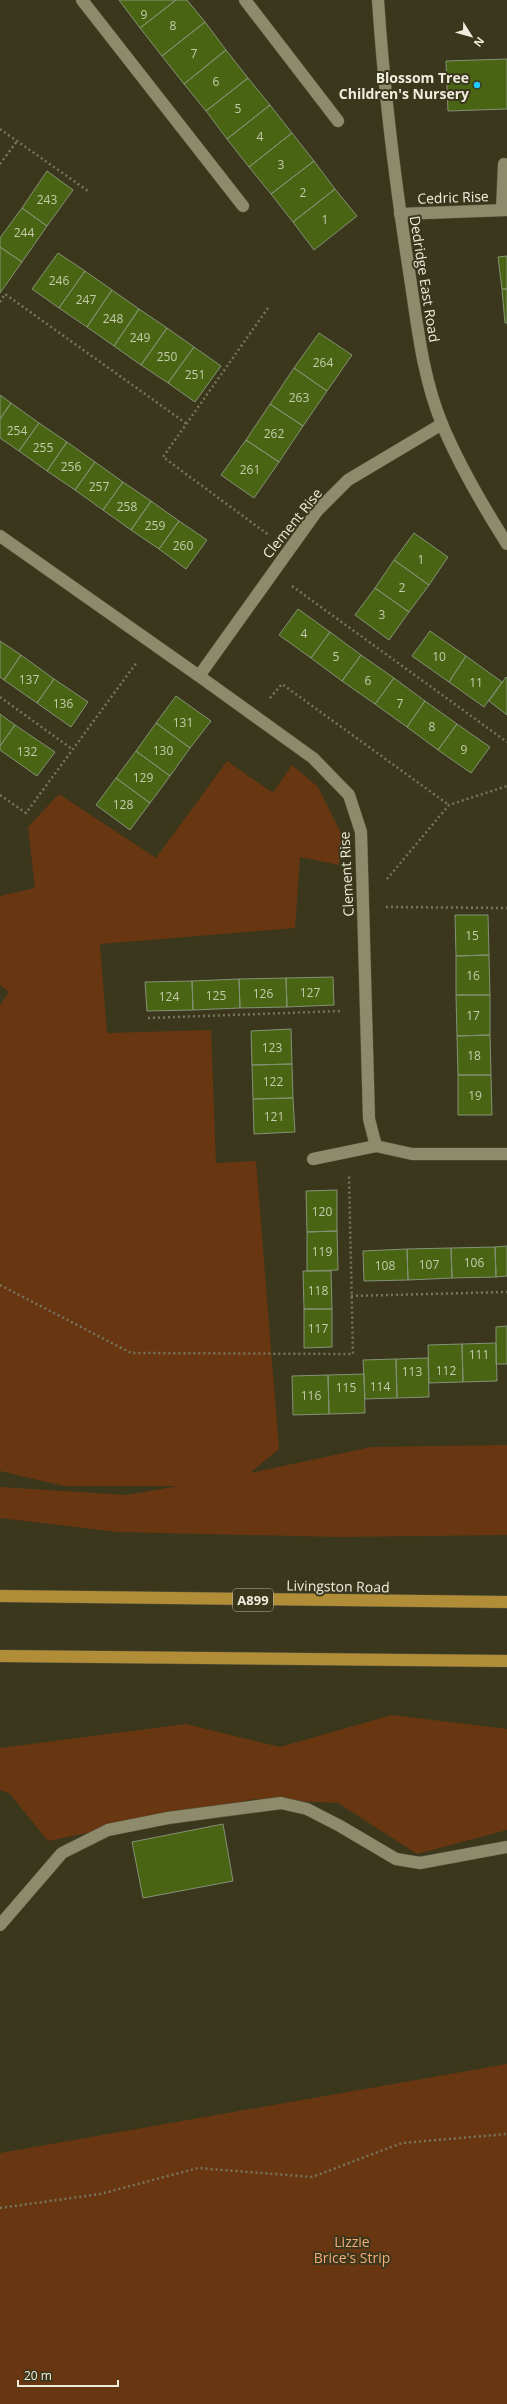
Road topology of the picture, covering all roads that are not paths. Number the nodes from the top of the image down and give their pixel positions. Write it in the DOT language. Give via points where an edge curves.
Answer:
graph roads {
  1 [pos="245,0"];
  2 [pos="378,0"];
  3 [pos="88,2"];
  4 [pos="338,122"];
  5 [pos="504,164"];
  6 [pos="243,206"];
  7 [pos="504,210"];
  8 [pos="400,214"];
  9 [pos="442,424"];
  10 [pos="0,536"];
  11 [pos="507,544"];
  12 [pos="199,676"];
  13 [pos="376,1146"];
  14 [pos="507,1154"];
  15 [pos="313,1159"];
  16 [pos="0,1596"];
  17 [pos="507,1602"];
  18 [pos="0,1656"];
  19 [pos="507,1661"];
  20 [pos="507,1847"];
  21 [pos="0,1925"];
  1 -- 4 [label="street"];
  2 -- 8 [label="street, Dedridge East Road" via="381,52"];
  3 -- 6 [label="street"];
  5 -- 7 [label="street"];
  7 -- 8 [label="street, Cedric Rise"];
  8 -- 9 [label="street, Dedridge East Road" via="422,358"];
  9 -- 11 [label="street, Dedridge East Road" via="488,515"];
  9 -- 12 [label="street, Clement Rise" via="348,480 317,511"];
  10 -- 12 [label="street, Clement Rise"];
  12 -- 13 [label="street, Clement Rise" via="313,758 349,795 361,832 369,1119"];
  13 -- 14 [label="street" via="412,1154"];
  13 -- 15 [label="street"];
  16 -- 17 [label="main road, Livingston Road / A899"];
  18 -- 19 [label="main road"];
  20 -- 21 [label="street" via="420,1863 396,1859 340,1826 307,1810 281,1803 168,1818 108,1830 62,1853"];
}
